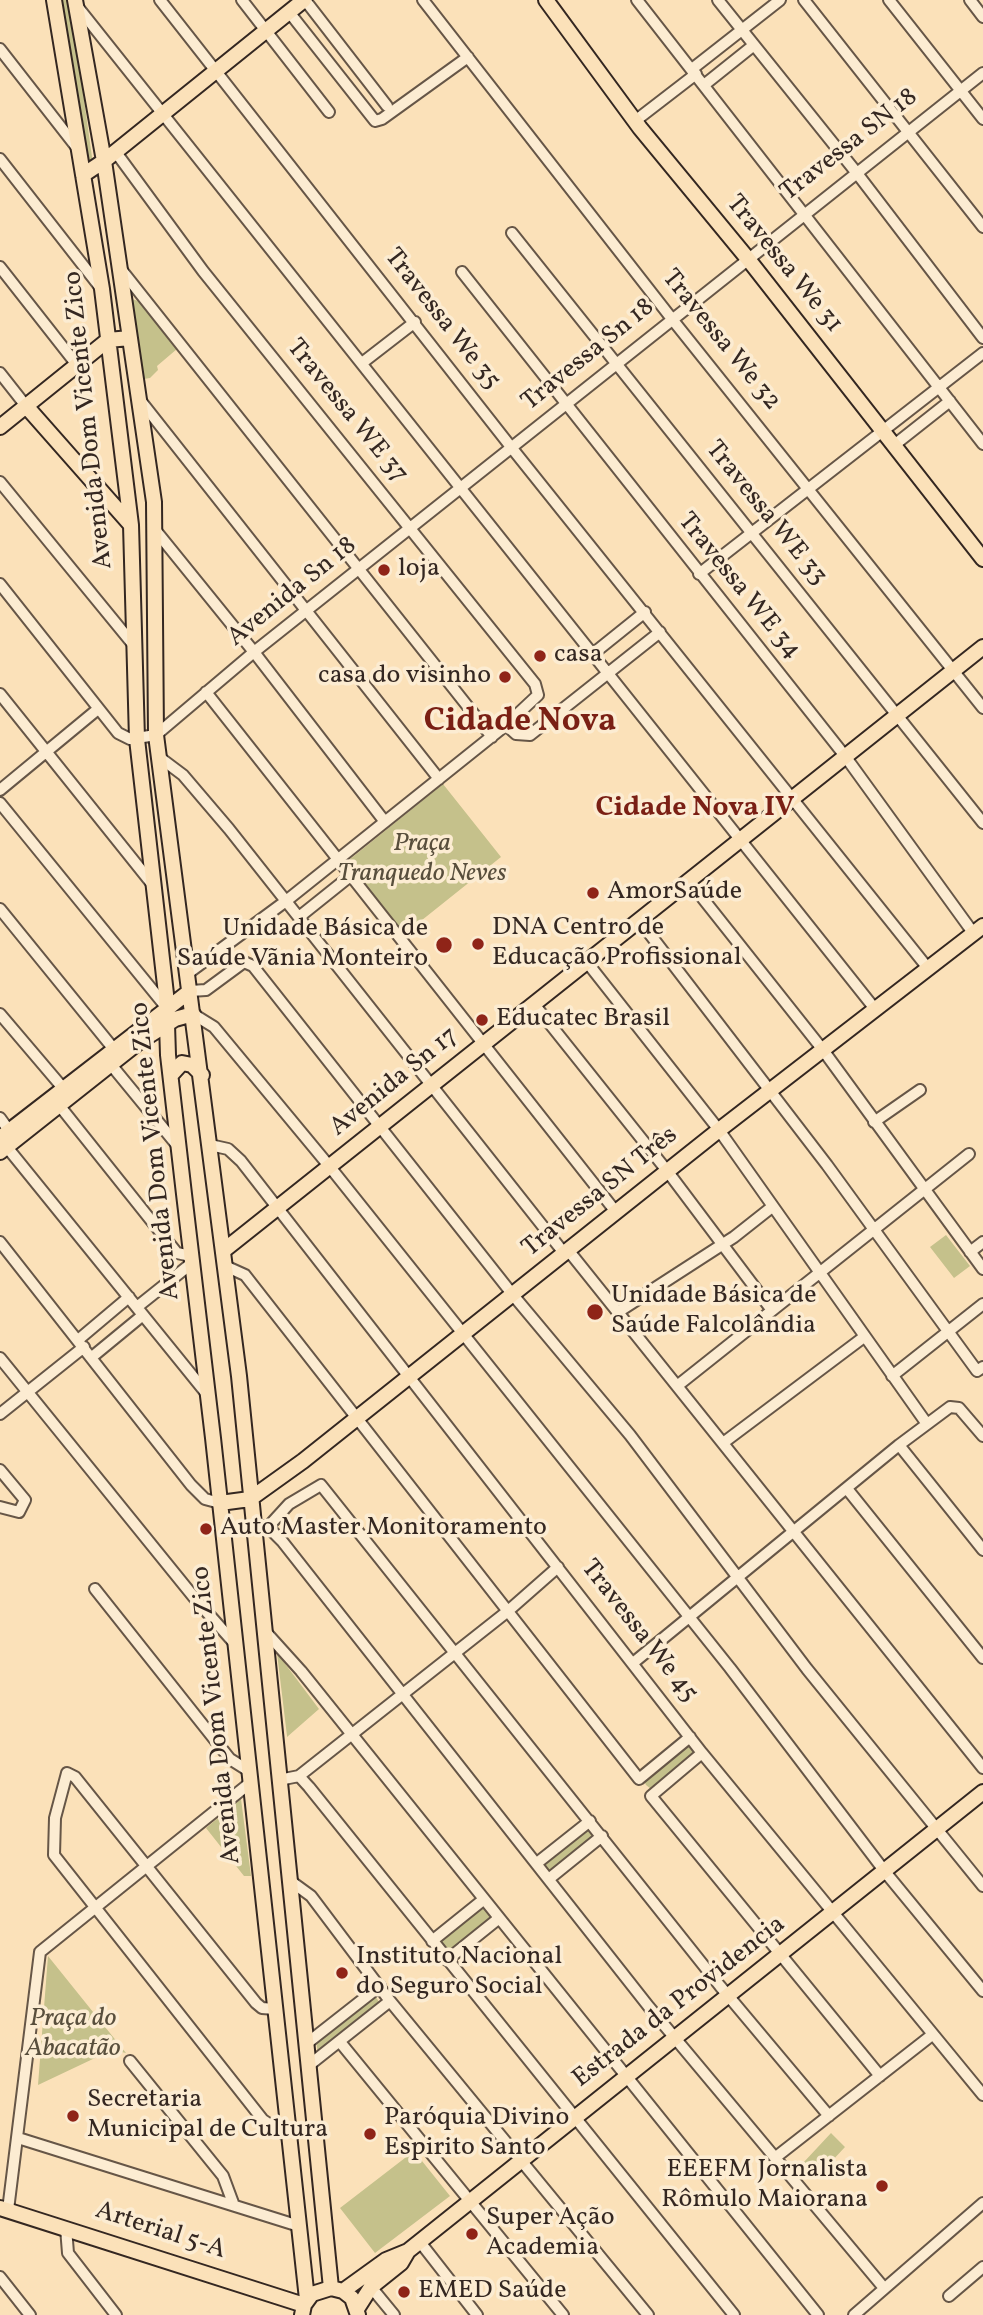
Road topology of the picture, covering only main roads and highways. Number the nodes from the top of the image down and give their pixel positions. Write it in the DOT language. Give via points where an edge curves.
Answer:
graph roads {
  1 [pos="305,0"];
  2 [pos="545,0"];
  3 [pos="76,3"];
  4 [pos="55,7"];
  5 [pos="109,156"];
  6 [pos="83,175"];
  7 [pos="130,338"];
  8 [pos="108,340"];
  9 [pos="26,406"];
  10 [pos="0,427"];
  11 [pos="131,525"];
  12 [pos="983,559"];
  13 [pos="983,647"];
  14 [pos="979,930"];
  15 [pos="190,991"];
  16 [pos="167,1008"];
  17 [pos="193,1014"];
  18 [pos="168,1024"];
  19 [pos="112,1056"];
  20 [pos="171,1075"];
  21 [pos="202,1075"];
  22 [pos="5,1141"];
  23 [pos="223,1251"];
  24 [pos="250,1499"];
  25 [pos="223,1503"];
  26 [pos="983,1792"];
  27 [pos="4,2209"];
  28 [pos="414,2247"];
  29 [pos="337,2289"];
  30 [pos="304,2306"];
  31 [pos="358,2312"];
  1 -- 5 [label="main road"];
  2 -- 12 [label="main road, Travessa We 31" via="635,121"];
  3 -- 5 [label="main road, Avenida Dom Vicente Zico"];
  4 -- 6 [label="main road, Avenida Dom Vicente Zico"];
  5 -- 6 [label="main road"];
  5 -- 7 [label="main road, Avenida Dom Vicente Zico"];
  6 -- 8 [label="main road, Avenida Dom Vicente Zico"];
  7 -- 8 [label="main road"];
  7 -- 15 [label="main road, Avenida Dom Vicente Zico" via="156,531 156,735"];
  8 -- 9 [label="main road"];
  8 -- 11 [label="main road, Avenida Dom Vicente Zico"];
  9 -- 10 [label="main road"];
  9 -- 11 [label="main road"];
  11 -- 16 [label="main road, Avenida Dom Vicente Zico" via="137,739"];
  13 -- 23 [label="main road, Avenida Sn 17"];
  14 -- 24 [label="main road, Travessa SN Três"];
  15 -- 16 [label="main road"];
  15 -- 17 [label="main road, Avenida Dom Vicente Zico"];
  16 -- 18 [label="main road, Avenida Dom Vicente Zico"];
  16 -- 19 [label="main road"];
  17 -- 18 [label="main road"];
  17 -- 21 [label="main road, Avenida Dom Vicente Zico"];
  18 -- 19 [label="main road"];
  18 -- 20 [label="main road, Avenida Dom Vicente Zico"];
  19 -- 22 [label="main road"];
  20 -- 21 [label="main road" via="182,1063"];
  20 -- 25 [label="main road, Avenida Dom Vicente Zico" via="207,1394 218,1413"];
  21 -- 23 [label="main road, Avenida Dom Vicente Zico"];
  23 -- 24 [label="main road, Avenida Dom Vicente Zico"];
  24 -- 25 [label="main road"];
  24 -- 29 [label="main road, Avenida Dom Vicente Zico" via="306,2044"];
  25 -- 30 [label="main road, Avenida Dom Vicente Zico"];
  26 -- 28 [label="main road, Estrada da Providencia"];
  27 -- 30 [label="main road, Arterial 5-A"];
  28 -- 29 [label="main road, Estrada da Providencia"];
  28 -- 31 [label="main road, Estrada da Providencia" via="372,2287"];
  29 -- 30 [label="main road, Estrada da Providencia" via="318,2291"];
  29 -- 31 [label="main road" via="352,2298"];
}
